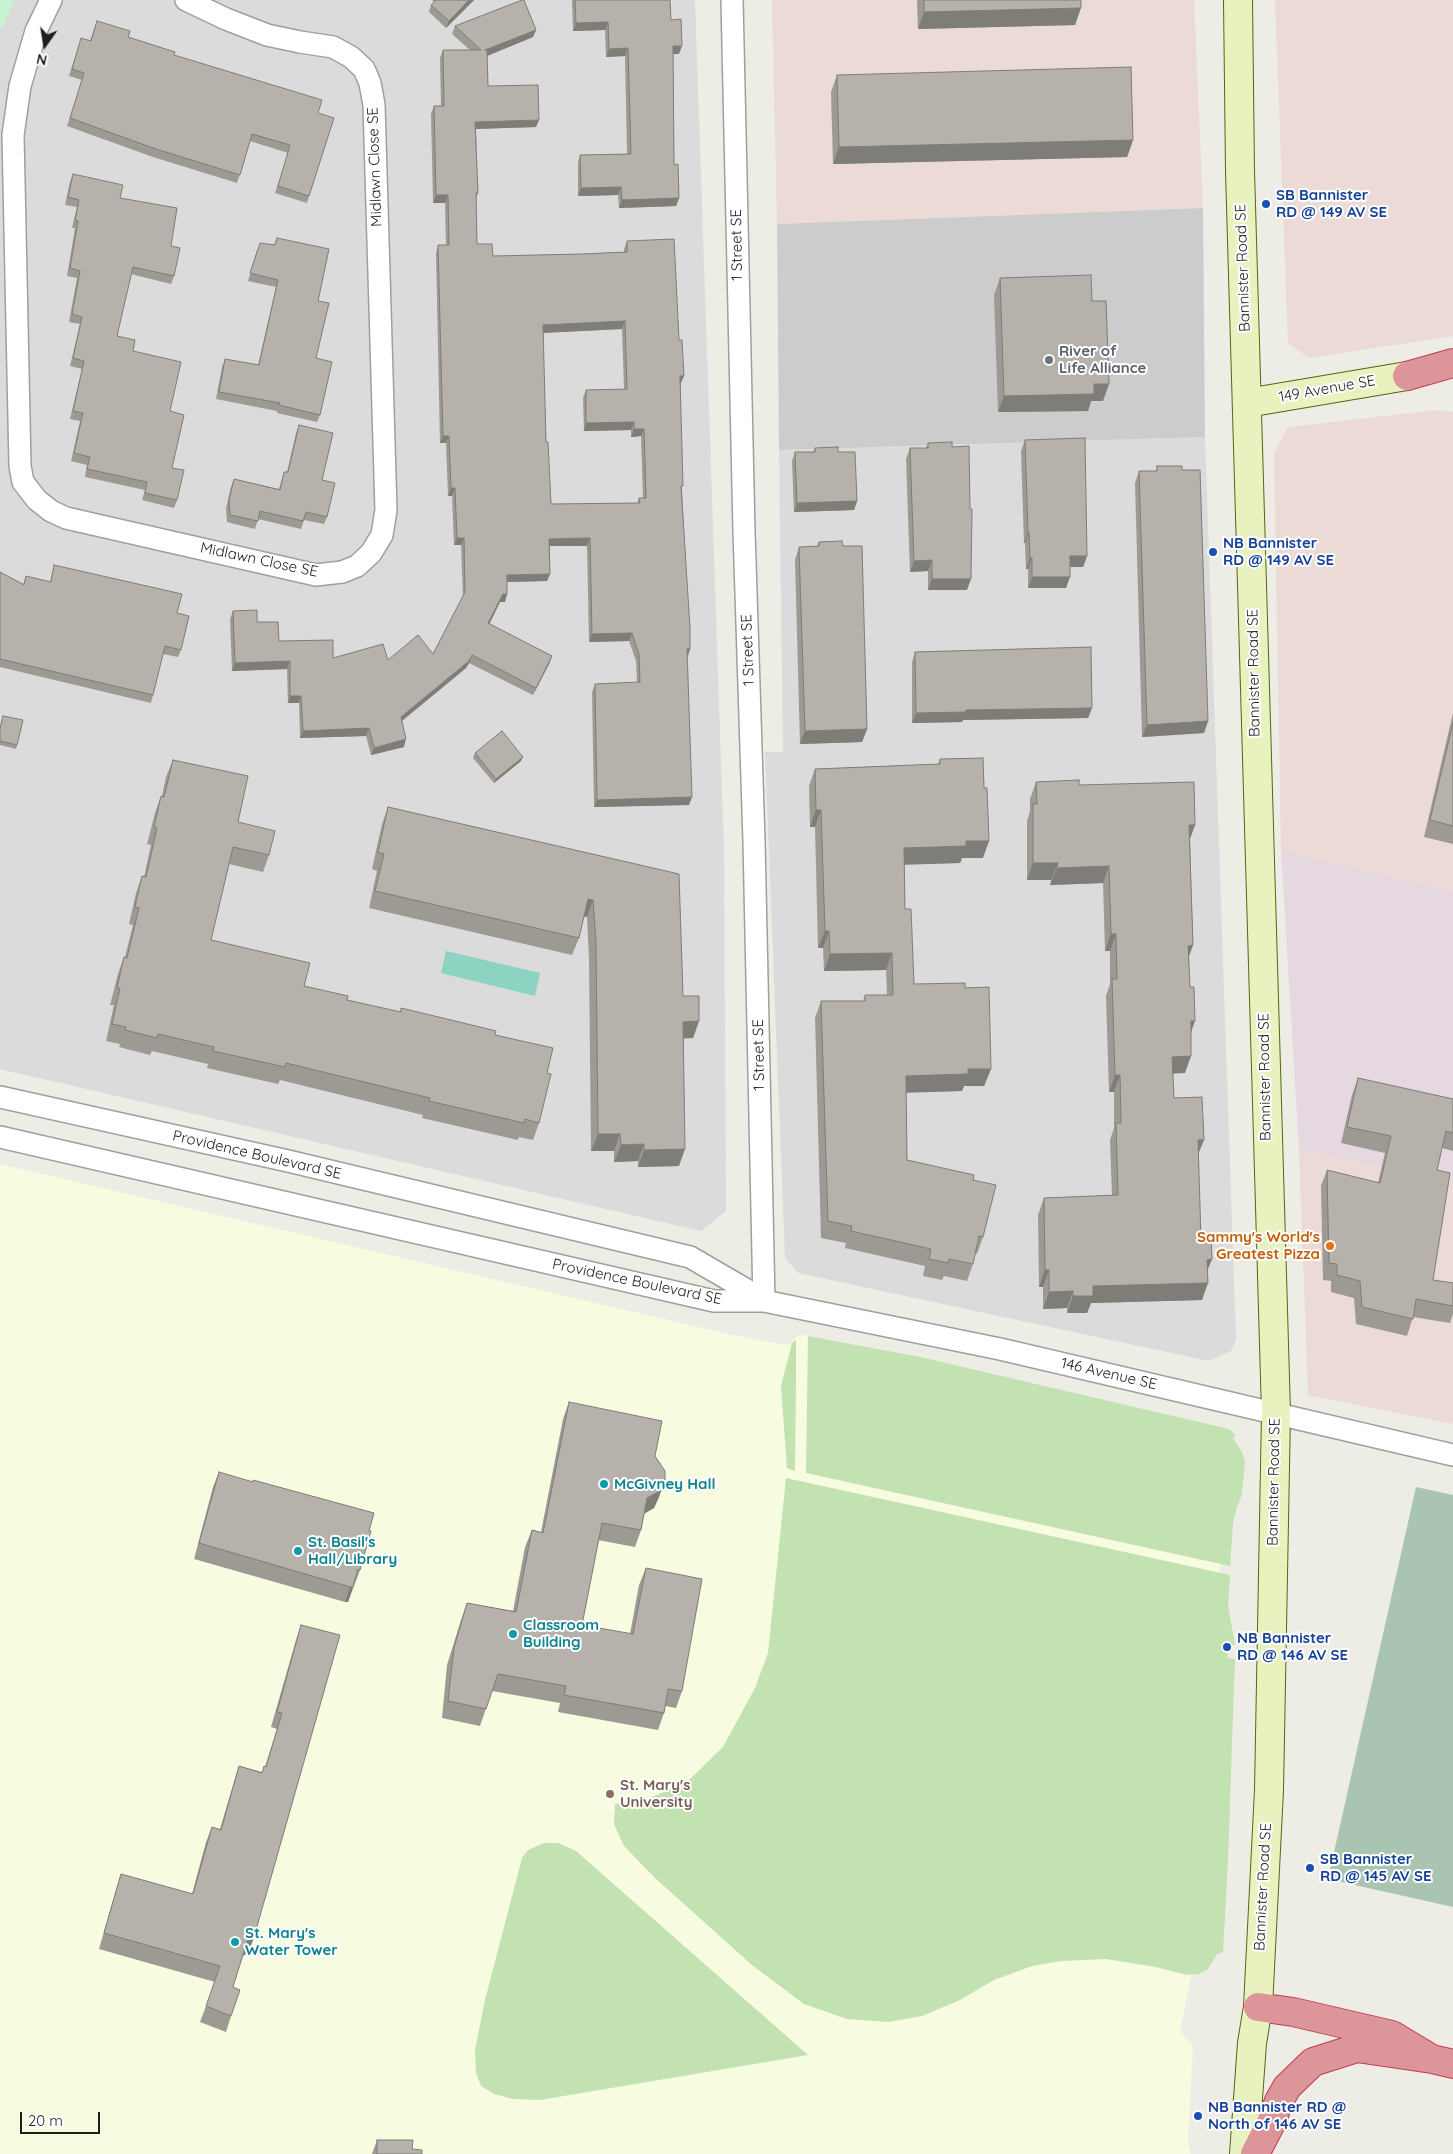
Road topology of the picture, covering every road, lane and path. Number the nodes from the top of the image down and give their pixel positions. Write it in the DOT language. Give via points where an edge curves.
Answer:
graph roads {
  1 [pos="51,0"];
  2 [pos="186,0"];
  3 [pos="732,0"];
  4 [pos="1238,0"];
  5 [pos="1453,363"];
  6 [pos="1453,375"];
  7 [pos="1407,376"];
  8 [pos="1247,403"];
  9 [pos="0,1097"];
  10 [pos="0,1137"];
  11 [pos="764,1301"];
  12 [pos="1276,1413"];
  13 [pos="1453,1455"];
  14 [pos="1258,2007"];
  15 [pos="1442,2062"];
  16 [pos="1244,2154"];
  17 [pos="1255,2154"];
  1 -- 2 [label="street, Midlawn Close SE" via="36,31 20,86 13,135 20,466 24,482 37,500 66,518 316,575 342,572 357,566 371,553 382,535 386,510 374,104 370,83 364,70 351,57 333,47 267,35"];
  3 -- 11 [label="street, 1 Street SE"];
  4 -- 8 [label="street, Bannister Road SE"];
  5 -- 7 [label="highway"];
  6 -- 7 [label="highway"];
  7 -- 8 [label="street, 149 Avenue SE"];
  8 -- 12 [label="street, Bannister Road SE"];
  9 -- 11 [label="street, Providence Boulevard SE" via="288,1161 690,1257"];
  10 -- 11 [label="street, Providence Boulevard SE" via="714,1301"];
  11 -- 12 [label="street, 146 Avenue SE" via="1000,1349"];
  12 -- 13 [label="street, 146 Avenue SE"];
  12 -- 14 [label="street, Bannister Road SE" via="1268,1790"];
  14 -- 15 [label="highway" via="1392,2035"];
  14 -- 16 [label="street, Bannister Road SE" via="1252,2043"];
  15 -- 17 [label="highway" via="1357,2048 1313,2062 1287,2086"];
}
